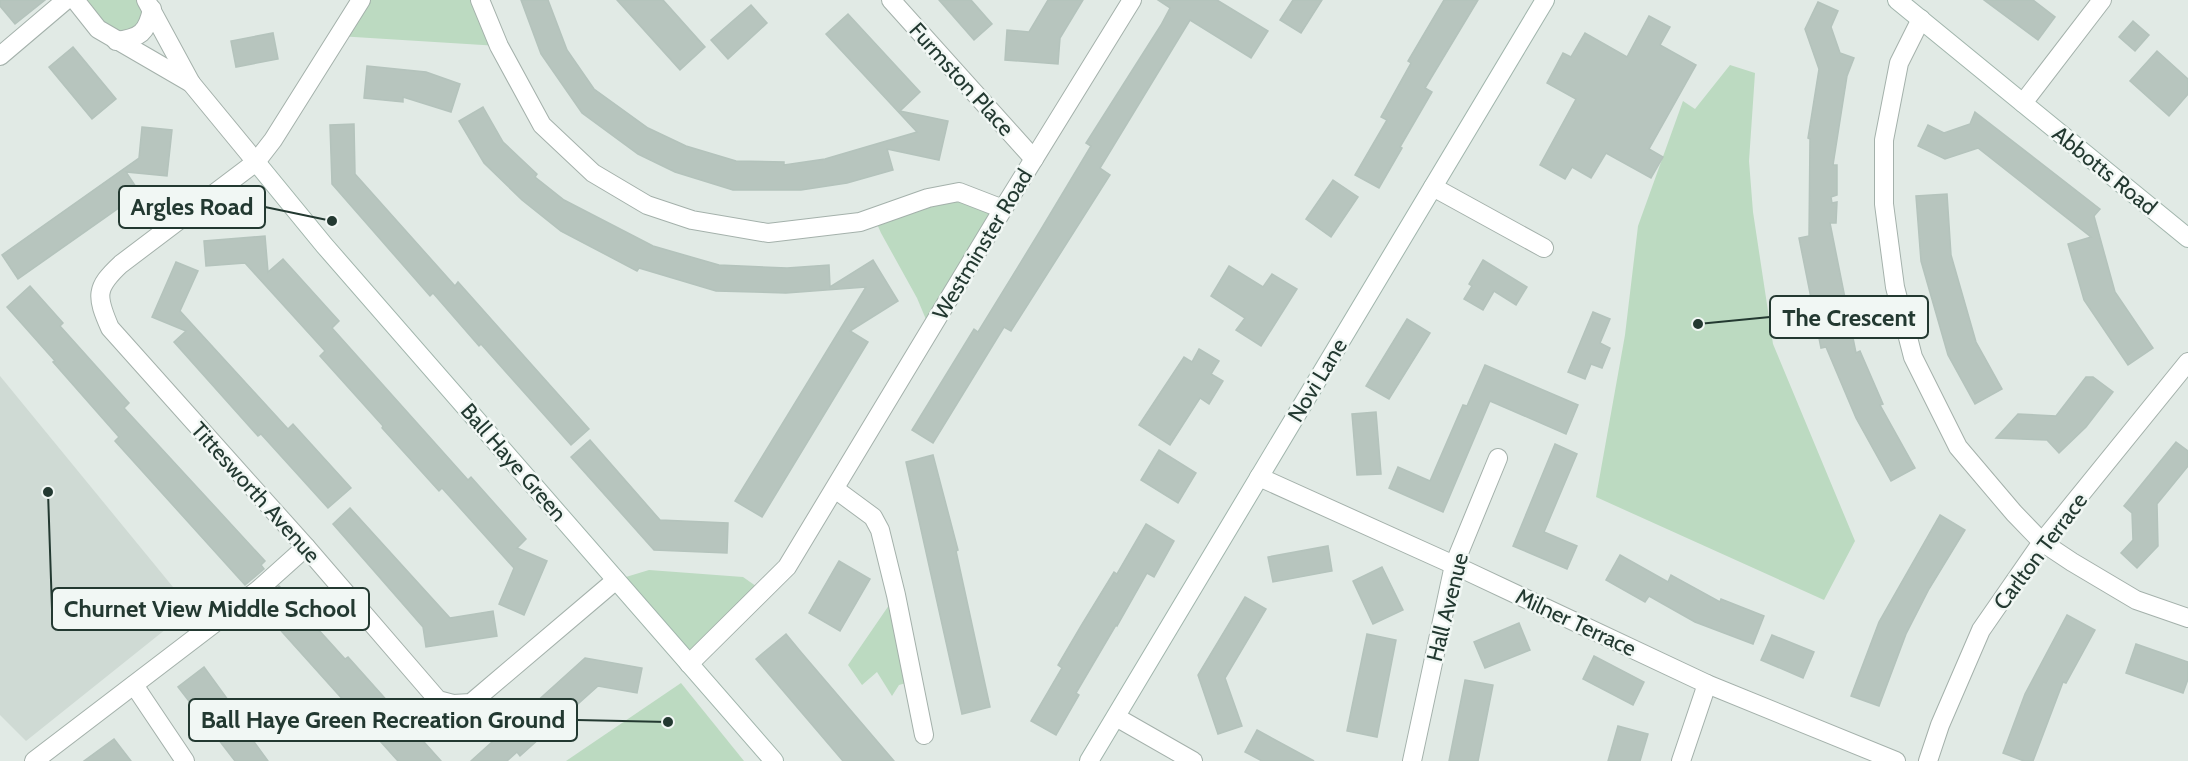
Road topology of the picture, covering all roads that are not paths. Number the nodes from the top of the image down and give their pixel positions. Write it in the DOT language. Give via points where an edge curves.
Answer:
graph roads {
  1 [pos="66,0"];
  2 [pos="75,0"];
  3 [pos="361,0"];
  4 [pos="480,0"];
  5 [pos="891,0"];
  6 [pos="1132,0"];
  7 [pos="1545,0"];
  8 [pos="1897,0"];
  9 [pos="2102,0"];
  10 [pos="149,5"];
  11 [pos="1921,19"];
  12 [pos="116,41"];
  13 [pos="0,56"];
  14 [pos="191,82"];
  15 [pos="2023,103"];
  16 [pos="1034,159"];
  17 [pos="256,162"];
  18 [pos="1433,187"];
  19 [pos="1003,209"];
  20 [pos="2188,238"];
  21 [pos="1544,248"];
  22 [pos="2188,362"];
  23 [pos="1498,458"];
  24 [pos="1259,477"];
  25 [pos="835,489"];
  26 [pos="2042,542"];
  27 [pos="306,547"];
  28 [pos="1454,565"];
  29 [pos="616,580"];
  30 [pos="2188,618"];
  31 [pos="689,664"];
  32 [pos="1707,684"];
  33 [pos="134,685"];
  34 [pos="1116,717"];
  35 [pos="924,735"];
  36 [pos="34,761"];
  37 [pos="185,761"];
  38 [pos="774,761"];
  39 [pos="1089,761"];
  40 [pos="1193,761"];
  41 [pos="1412,761"];
  42 [pos="1681,761"];
  43 [pos="1896,761"];
  44 [pos="1928,761"];
  1 -- 13 [label="street"];
  2 -- 12 [label="street" via="99,29"];
  3 -- 17 [label="street, Tittesworth Avenue"];
  4 -- 19 [label="street" via="542,125 593,173 647,205 692,220 768,233 860,222 928,198 959,192"];
  5 -- 16 [label="street, Furmston Place"];
  6 -- 16 [label="street, Westminster Road"];
  7 -- 18 [label="street, Novi Lane"];
  8 -- 11 [label="street, Abbotts Road"];
  9 -- 15 [label="street"];
  10 -- 12 [label="street" via="149,26 135,38"];
  10 -- 14 [label="street"];
  11 -- 15 [label="street, Abbotts Road"];
  11 -- 26 [label="street" via="1899,63 1884,140 1884,204 1895,287 1913,357 1958,447"];
  12 -- 14 [label="street"];
  14 -- 17 [label="street, Ball Haye Green"];
  15 -- 20 [label="street, Abbotts Road"];
  16 -- 19 [label="street, Westminster Road"];
  17 -- 27 [label="street, Tittesworth Avenue" via="121,264 105,279 99,302 110,328"];
  17 -- 29 [label="street, Ball Haye Green"];
  18 -- 21 [label="street"];
  18 -- 24 [label="street, Novi Lane"];
  19 -- 25 [label="street, Westminster Road"];
  22 -- 26 [label="street, Carlton Terrace"];
  23 -- 28 [label="street, Hall Avenue"];
  24 -- 28 [label="street, Milner Terrace"];
  24 -- 34 [label="street, Novi Lane"];
  25 -- 31 [label="street, Westminster Road" via="787,567"];
  25 -- 35 [label="street" via="873,517 880,530"];
  26 -- 30 [label="street" via="2136,600"];
  26 -- 44 [label="street, Carlton Terrace" via="1982,630"];
  27 -- 29 [label="street, Tittesworth Avenue" via="438,700 453,704 471,703"];
  27 -- 33 [label="street" via="258,590"];
  28 -- 32 [label="street, Milner Terrace"];
  28 -- 41 [label="street, Hall Avenue"];
  29 -- 31 [label="street, Ball Haye Green"];
  31 -- 38 [label="street, Ball Haye Green"];
  32 -- 42 [label="street"];
  32 -- 43 [label="street, Milner Terrace"];
  33 -- 36 [label="street"];
  33 -- 37 [label="street"];
  34 -- 39 [label="street, Novi Lane"];
  34 -- 40 [label="street"];
}
